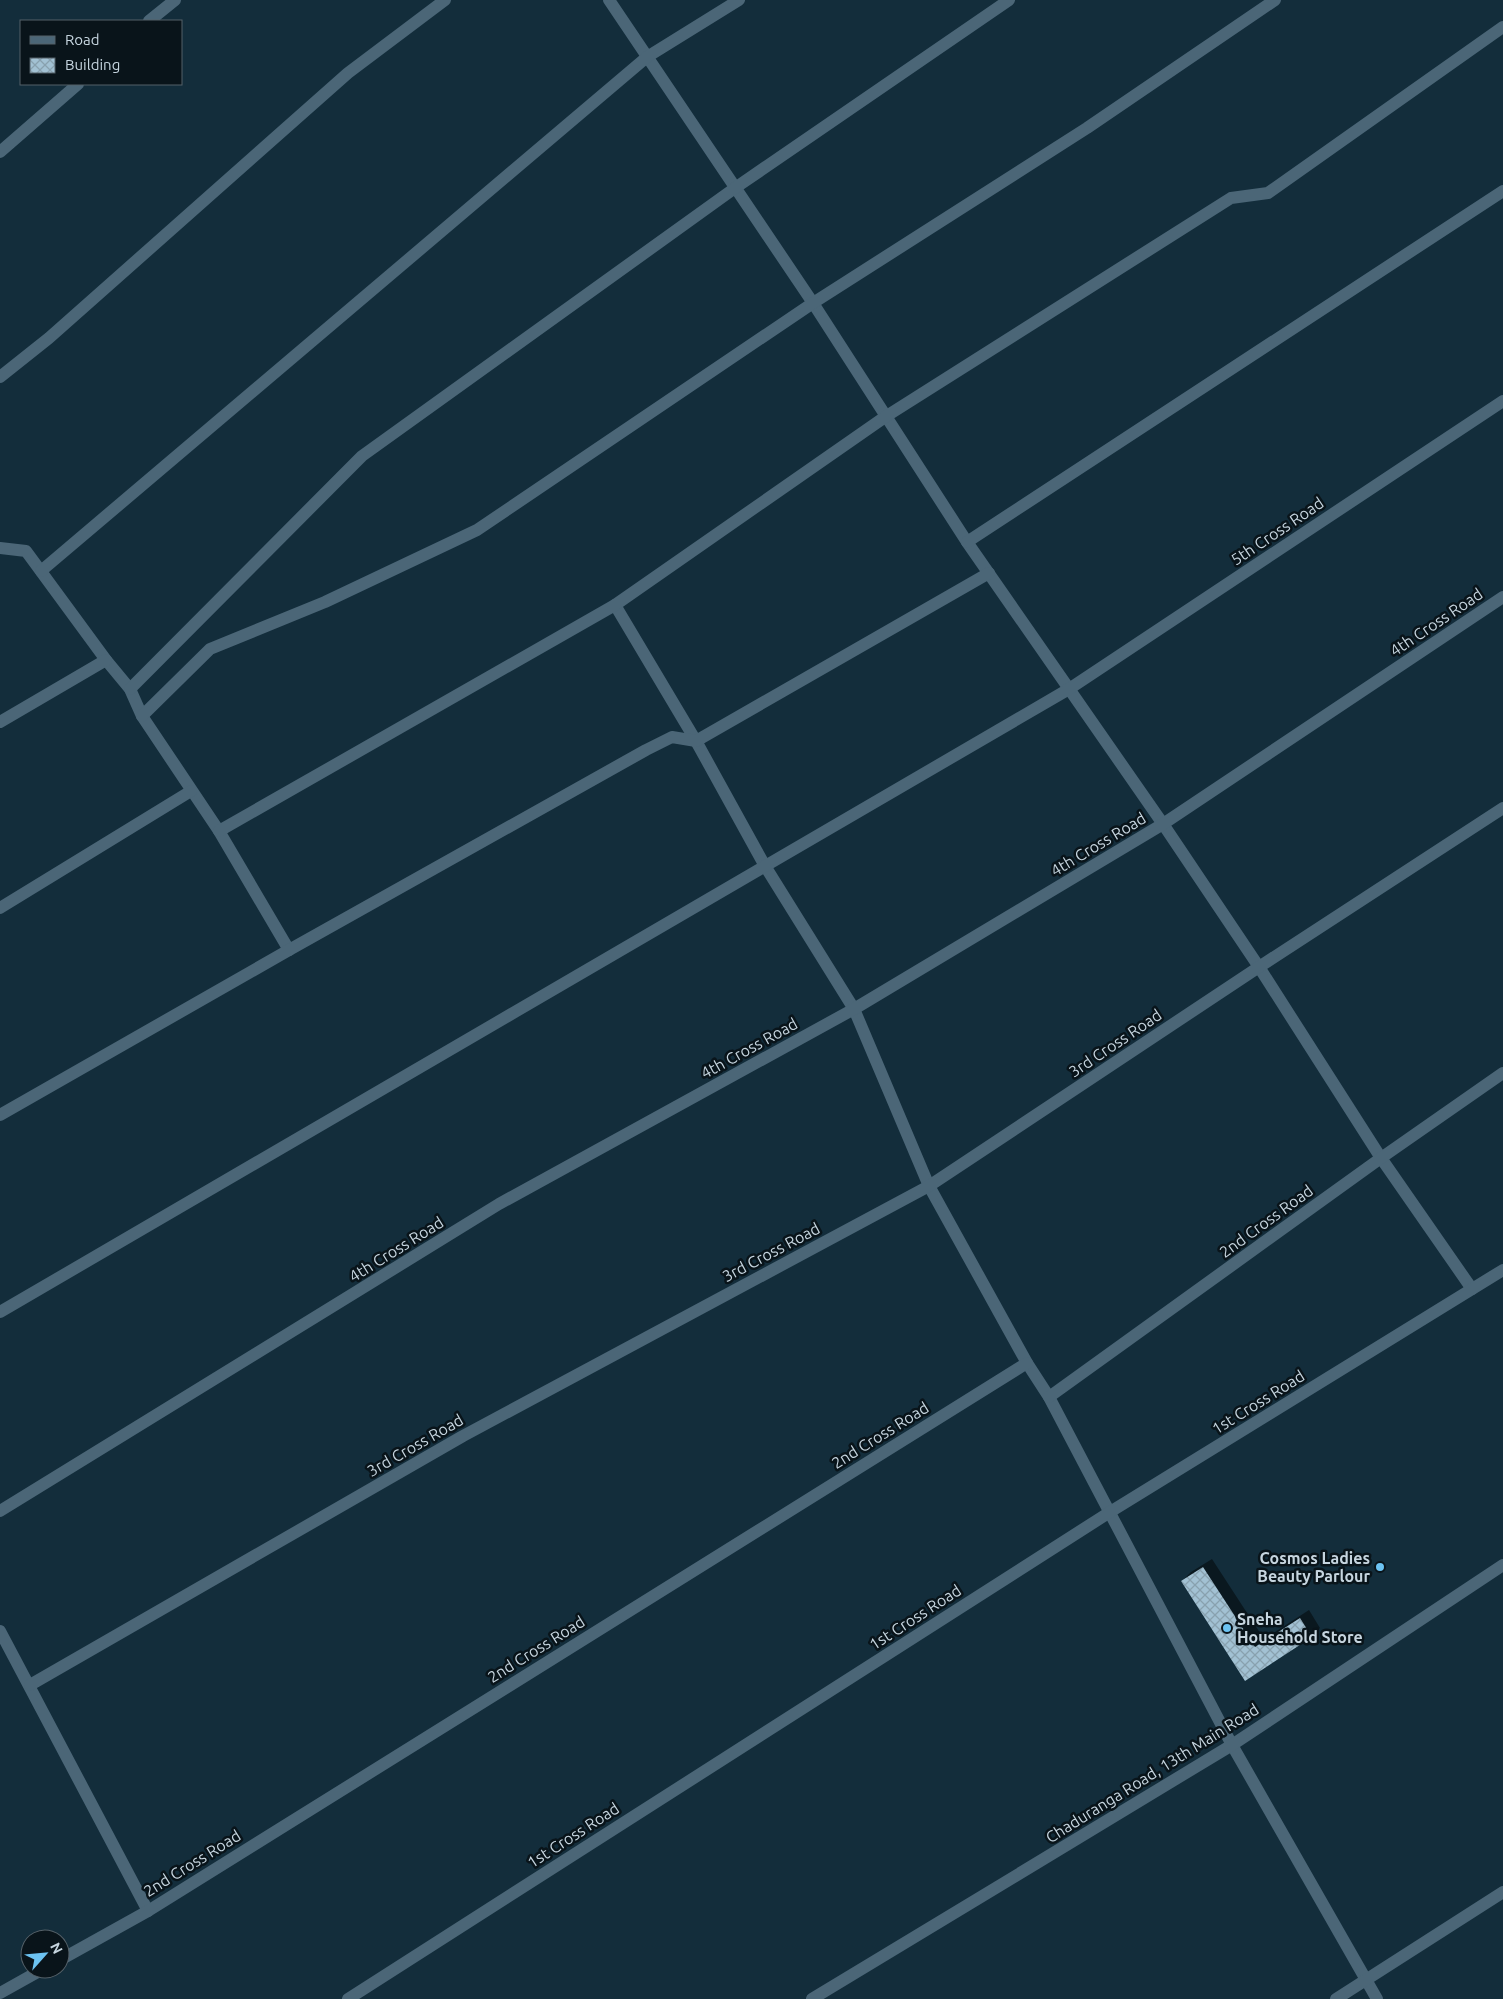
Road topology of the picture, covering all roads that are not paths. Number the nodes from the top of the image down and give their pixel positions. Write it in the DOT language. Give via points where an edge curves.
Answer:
graph roads {
  1 [pos="175,0"];
  2 [pos="445,0"];
  3 [pos="609,0"];
  4 [pos="739,0"];
  5 [pos="1008,0"];
  6 [pos="1275,0"];
  7 [pos="150,20"];
  8 [pos="1503,27"];
  9 [pos="647,57"];
  10 [pos="77,85"];
  11 [pos="0,152"];
  12 [pos="735,188"];
  13 [pos="1503,190"];
  14 [pos="813,303"];
  15 [pos="0,377"];
  16 [pos="1503,401"];
  17 [pos="885,417"];
  18 [pos="967,542"];
  19 [pos="0,548"];
  20 [pos="41,571"];
  21 [pos="989,573"];
  22 [pos="1503,597"];
  23 [pos="615,605"];
  24 [pos="106,660"];
  25 [pos="130,689"];
  26 [pos="1069,689"];
  27 [pos="142,716"];
  28 [pos="0,722"];
  29 [pos="696,741"];
  30 [pos="191,791"];
  31 [pos="1503,808"];
  32 [pos="1163,824"];
  33 [pos="219,831"];
  34 [pos="766,866"];
  35 [pos="0,908"];
  36 [pos="289,950"];
  37 [pos="1259,967"];
  38 [pos="854,1009"];
  39 [pos="1503,1073"];
  40 [pos="0,1115"];
  41 [pos="1381,1158"];
  42 [pos="929,1186"];
  43 [pos="1503,1270"];
  44 [pos="1472,1289"];
  45 [pos="0,1312"];
  46 [pos="1027,1362"];
  47 [pos="1049,1397"];
  48 [pos="0,1512"];
  49 [pos="1110,1512"];
  50 [pos="1503,1565"];
  51 [pos="0,1631"];
  52 [pos="30,1685"];
  53 [pos="1232,1745"];
  54 [pos="1503,1892"];
  55 [pos="148,1910"];
  56 [pos="70,1954"];
  57 [pos="27,1979"];
  58 [pos="1368,1980"];
  59 [pos="0,1996"];
  60 [pos="348,1999"];
  61 [pos="812,1999"];
  62 [pos="1336,1999"];
  63 [pos="1378,1999"];
  1 -- 7 [label="street"];
  2 -- 15 [label="street" via="348,73 49,338"];
  3 -- 9 [label="street"];
  4 -- 9 [label="street"];
  5 -- 12 [label="street"];
  6 -- 14 [label="street" via="1087,128"];
  8 -- 17 [label="street" via="1268,194 1231,198"];
  9 -- 12 [label="street"];
  9 -- 20 [label="street"];
  10 -- 11 [label="street"];
  12 -- 14 [label="street"];
  12 -- 25 [label="street" via="362,456"];
  13 -- 18 [label="street"];
  14 -- 17 [label="street"];
  14 -- 27 [label="street" via="477,530 325,602 210,649"];
  16 -- 26 [label="street, 5th Cross Road"];
  17 -- 18 [label="street"];
  17 -- 23 [label="street"];
  18 -- 21 [label="street"];
  19 -- 20 [label="street" via="26,551"];
  20 -- 24 [label="street"];
  21 -- 26 [label="street"];
  21 -- 29 [label="street"];
  22 -- 32 [label="street, 4th Cross Road"];
  23 -- 29 [label="street"];
  23 -- 33 [label="street"];
  24 -- 25 [label="street"];
  24 -- 28 [label="street"];
  25 -- 27 [label="street"];
  26 -- 32 [label="street"];
  26 -- 34 [label="street, 5th Cross Road"];
  27 -- 30 [label="street"];
  29 -- 34 [label="street"];
  29 -- 36 [label="street" via="672,737 646,750"];
  30 -- 33 [label="street"];
  30 -- 35 [label="street"];
  31 -- 37 [label="street, 3rd Cross Road"];
  32 -- 37 [label="street"];
  32 -- 38 [label="street, 4th Cross Road"];
  33 -- 36 [label="street"];
  34 -- 38 [label="street"];
  34 -- 45 [label="street, 5th Cross Road"];
  36 -- 40 [label="street"];
  37 -- 41 [label="street"];
  37 -- 42 [label="street, 3rd Cross Road"];
  38 -- 42 [label="street"];
  38 -- 48 [label="street, 4th Cross Road" via="499,1204"];
  39 -- 41 [label="street, 2nd Cross Road"];
  41 -- 44 [label="street"];
  41 -- 47 [label="street, 2nd Cross Road"];
  42 -- 46 [label="street"];
  42 -- 52 [label="street, 3rd Cross Road" via="463,1436"];
  43 -- 44 [label="street, 1st Cross Road"];
  44 -- 49 [label="street, 1st Cross Road"];
  46 -- 47 [label="street"];
  46 -- 55 [label="street, 2nd Cross Road"];
  47 -- 49 [label="street"];
  49 -- 53 [label="street"];
  49 -- 60 [label="street, 1st Cross Road"];
  50 -- 53 [label="street, Chaduranga Road, 13th Main Road"];
  51 -- 52 [label="street"];
  52 -- 55 [label="street"];
  53 -- 58 [label="street"];
  53 -- 61 [label="street, Chaduranga Road, 13th Main Road"];
  54 -- 58 [label="street"];
  55 -- 56 [label="street, 2nd Cross Road"];
  57 -- 59 [label="street"];
  58 -- 62 [label="street"];
  58 -- 63 [label="street"];
}
